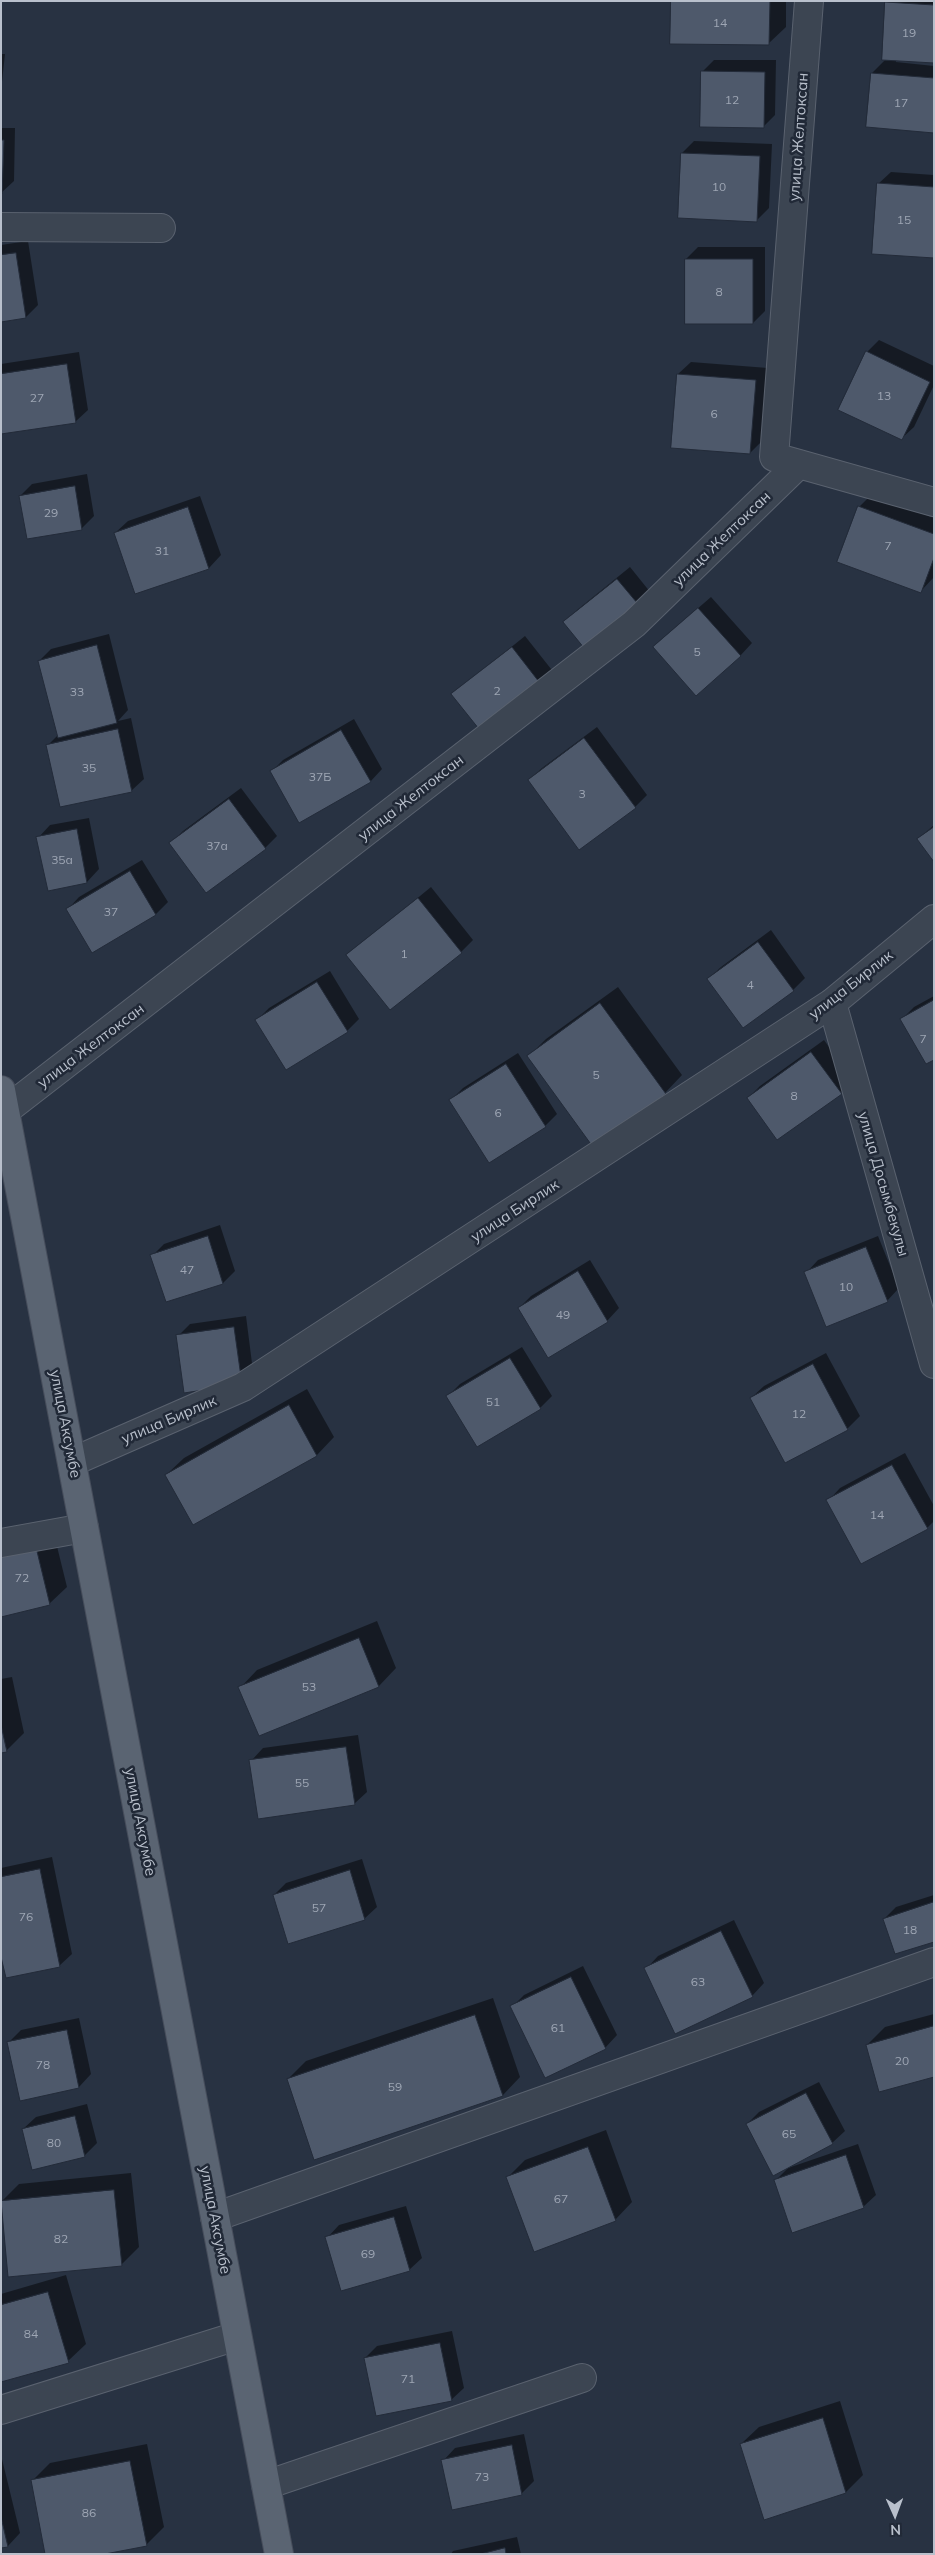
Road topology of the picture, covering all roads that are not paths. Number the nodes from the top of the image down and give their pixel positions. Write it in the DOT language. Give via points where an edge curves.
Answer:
graph roads {
  1 [pos="809,1"];
  2 [pos="1,226"];
  3 [pos="162,228"];
  4 [pos="799,464"];
  5 [pos="934,502"];
  6 [pos="934,920"];
  7 [pos="832,1003"];
  8 [pos="3,1101"];
  9 [pos="7,1150"];
  10 [pos="934,1364"];
  11 [pos="72,1462"];
  12 [pos="84,1528"];
  13 [pos="1,1542"];
  14 [pos="934,1962"];
  15 [pos="214,2216"];
  16 [pos="237,2336"];
  17 [pos="582,2378"];
  18 [pos="1,2410"];
  19 [pos="266,2485"];
  20 [pos="279,2554"];
  1 -- 4 [label="street, улица Желтоксан" via="774,457"];
  2 -- 3 [label="street"];
  4 -- 5 [label="street, улица Желтоксан"];
  4 -- 8 [label="street, улица Желтоксан" via="634,624"];
  6 -- 7 [label="street, улица Бирлик"];
  7 -- 10 [label="street, улица Досымбекулы"];
  7 -- 11 [label="street, улица Бирлик" via="243,1388"];
  8 -- 9 [label="main road, улица Аксумбе"];
  9 -- 11 [label="main road, улица Аксумбе"];
  11 -- 12 [label="main road, улица Аксумбе"];
  12 -- 13 [label="street"];
  12 -- 15 [label="main road, улица Аксумбе"];
  14 -- 15 [label="street"];
  15 -- 16 [label="main road, улица Аксумбе"];
  16 -- 18 [label="street"];
  16 -- 19 [label="main road, улица Аксумбе"];
  17 -- 19 [label="street"];
  19 -- 20 [label="main road, улица Аксумбе"];
}
